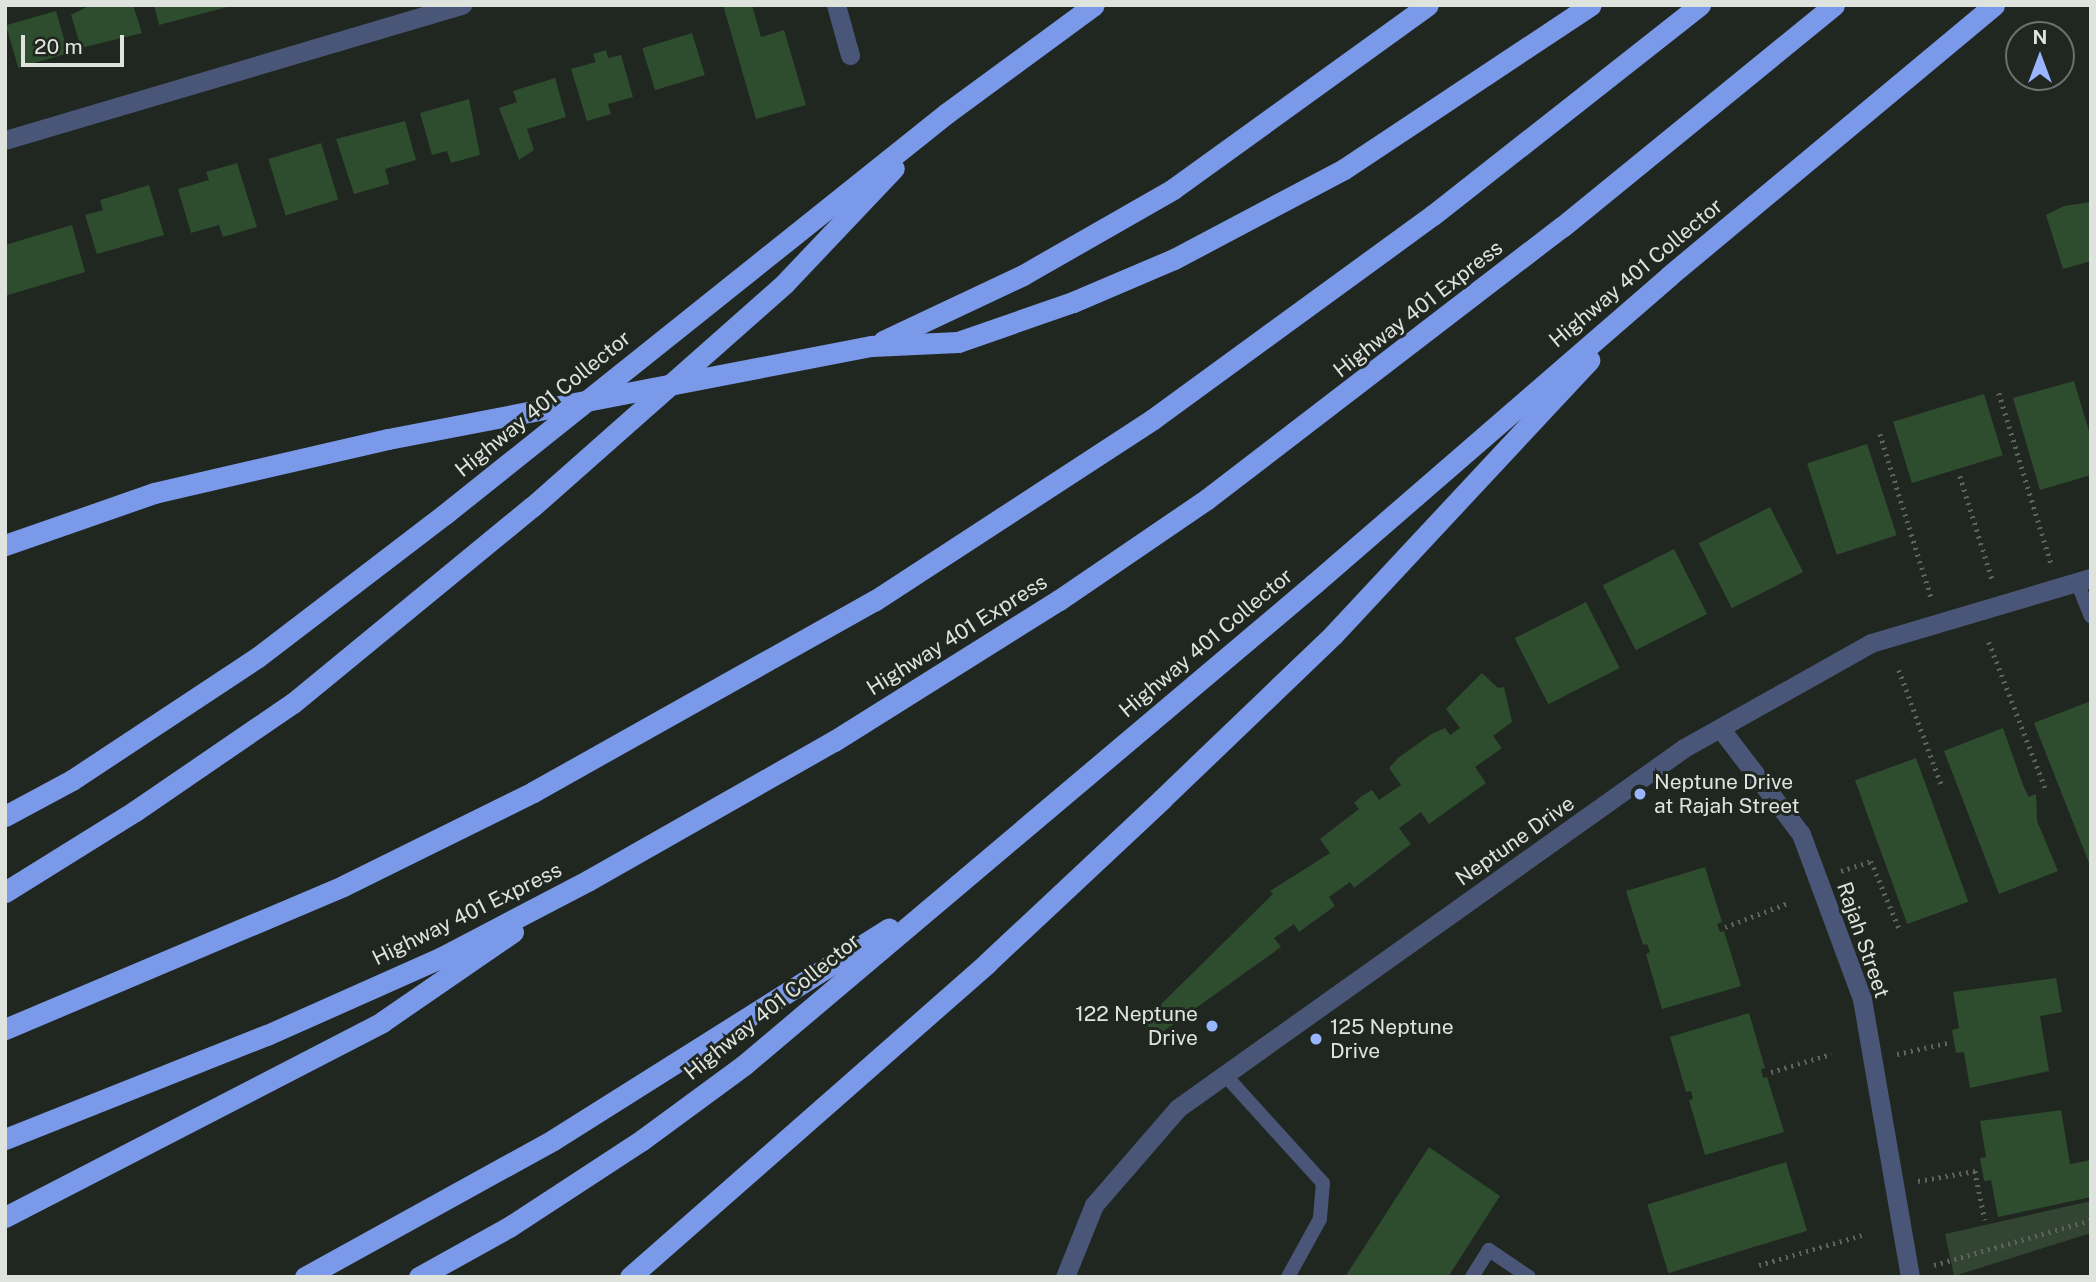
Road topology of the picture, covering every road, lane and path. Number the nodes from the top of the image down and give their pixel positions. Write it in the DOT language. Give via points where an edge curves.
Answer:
graph roads {
  1 [pos="461,5"];
  2 [pos="836,5"];
  3 [pos="1094,5"];
  4 [pos="1429,5"];
  5 [pos="1591,5"];
  6 [pos="1700,5"];
  7 [pos="1834,5"];
  8 [pos="1994,5"];
  9 [pos="850,54"];
  10 [pos="947,113"];
  11 [pos="5,141"];
  12 [pos="1669,276"];
  13 [pos="872,346"];
  14 [pos="1999,393"];
  15 [pos="1880,434"];
  16 [pos="1960,476"];
  17 [pos="5,545"];
  18 [pos="2075,583"];
  19 [pos="2000,606"];
  20 [pos="2091,616"];
  21 [pos="1939,623"];
  22 [pos="1989,642"];
  23 [pos="1899,670"];
  24 [pos="1720,728"];
  25 [pos="1942,786"];
  26 [pos="2046,790"];
  27 [pos="5,816"];
  28 [pos="1817,879"];
  29 [pos="589,880"];
  30 [pos="953,887"];
  31 [pos="5,892"];
  32 [pos="1788,903"];
  33 [pos="1725,927"];
  34 [pos="1899,928"];
  35 [pos="5,1030"];
  36 [pos="1951,1042"];
  37 [pos="1831,1054"];
  38 [pos="1872,1059"];
  39 [pos="1772,1072"];
  40 [pos="1225,1074"];
  41 [pos="5,1139"];
  42 [pos="1894,1185"];
  43 [pos="5,1217"];
  44 [pos="1985,1220"];
  45 [pos="2091,1220"];
  46 [pos="1862,1235"];
  47 [pos="1759,1265"];
  48 [pos="1910,1274"];
  49 [pos="305,1277"];
  50 [pos="419,1277"];
  51 [pos="630,1277"];
  52 [pos="1065,1277"];
  53 [pos="1288,1277"];
  54 [pos="1472,1277"];
  55 [pos="1529,1277"];
  1 -- 11 [label="street"];
  2 -- 9 [label="street"];
  3 -- 10 [label="highway, Highway 401 Collector"];
  4 -- 13 [label="highway" via="1173,189 1023,275"];
  5 -- 13 [label="highway" via="1344,169 1174,258 1073,302 958,341"];
  6 -- 35 [label="highway" via="1433,215 1164,411 874,601 533,792 343,886"];
  7 -- 29 [label="highway, Highway 401 Express" via="1540,244 1207,499 1059,600 834,741"];
  8 -- 12 [label="highway, Highway 401 Collector"];
  10 -- 27 [label="highway, Highway 401 Collector" via="445,514 258,657 72,780"];
  10 -- 31 [label="highway" via="785,283 533,508 293,703 135,811"];
  12 -- 30 [label="highway, Highway 401 Collector" via="1315,583"];
  12 -- 51 [label="highway" via="1333,635 987,963"];
  13 -- 17 [label="highway, bridge" via="388,439 154,493"];
  14 -- 18 [label="path"];
  15 -- 21 [label="path"];
  16 -- 19 [label="path"];
  18 -- 19 [label="street, Neptune Drive"];
  18 -- 20 [label="lane"];
  19 -- 21 [label="street, Neptune Drive"];
  21 -- 24 [label="street, Neptune Drive" via="1871,643"];
  22 -- 26 [label="path"];
  23 -- 25 [label="path"];
  24 -- 28 [label="street, Rajah Street" via="1801,834"];
  24 -- 40 [label="street, Neptune Drive" via="1684,748"];
  28 -- 34 [label="path" via="1871,861"];
  28 -- 38 [label="street, Rajah Street" via="1862,999"];
  29 -- 41 [label="highway, Highway 401 Express" via="440,958 279,1029"];
  29 -- 43 [label="highway" via="382,1021"];
  30 -- 49 [label="highway" via="675,1067 418,1217"];
  30 -- 50 [label="highway, Highway 401 Collector" via="744,1065 642,1140 509,1227"];
  32 -- 33 [label="path"];
  36 -- 38 [label="path"];
  37 -- 39 [label="path"];
  38 -- 42 [label="street, Rajah Street"];
  40 -- 52 [label="street, Neptune Drive" via="1178,1108 1094,1205"];
  40 -- 53 [label="lane" via="1323,1183 1320,1219"];
  42 -- 44 [label="path" via="1975,1171"];
  42 -- 48 [label="street, Rajah Street"];
  45 -- 48 [label="path"];
  46 -- 47 [label="path"];
  54 -- 55 [label="lane" via="1489,1250"];
}
